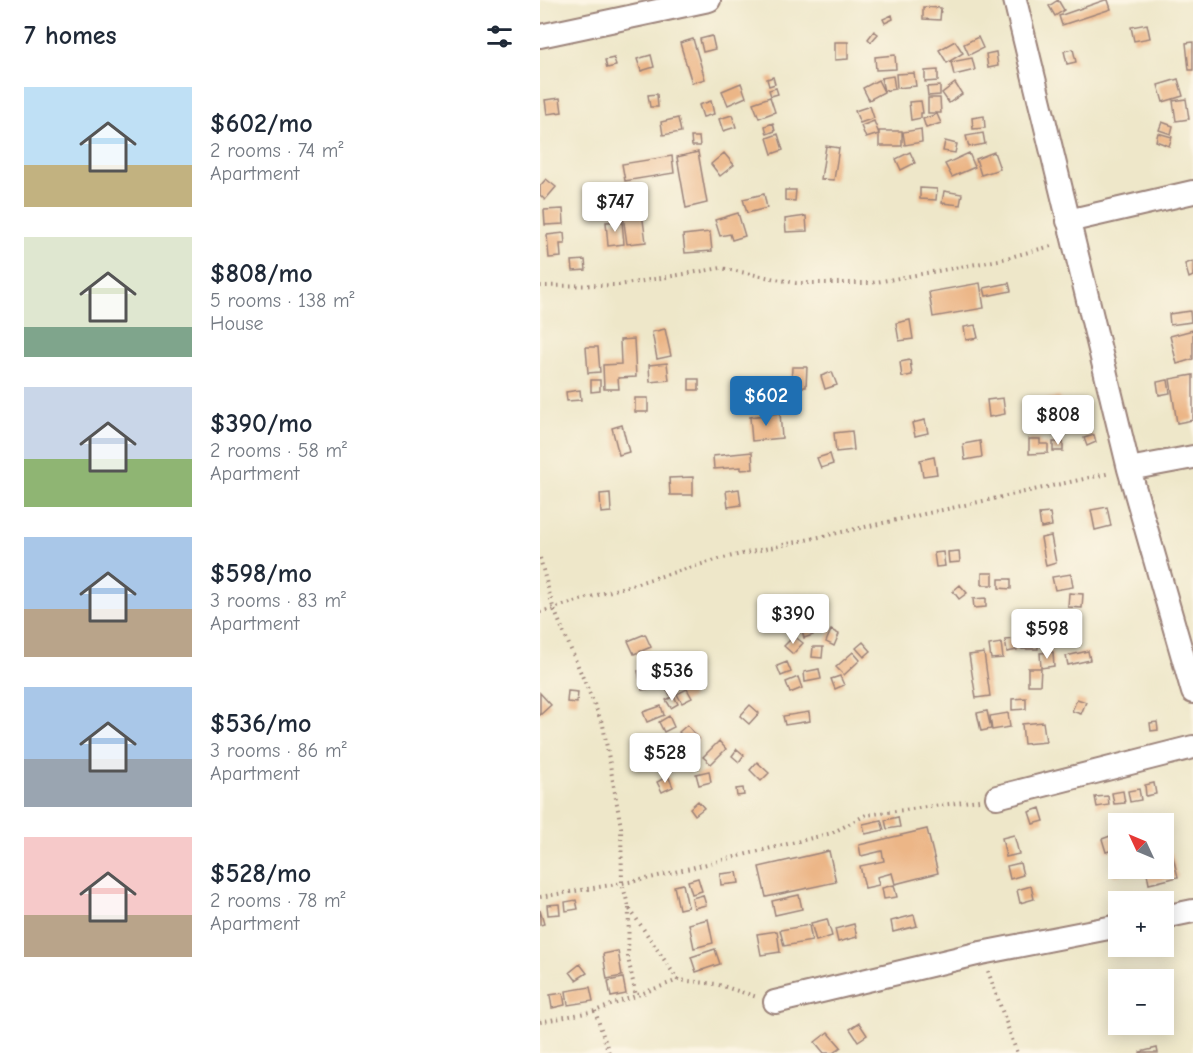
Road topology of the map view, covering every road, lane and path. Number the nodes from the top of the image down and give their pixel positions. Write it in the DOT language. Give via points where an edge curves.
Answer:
graph roads {
  1 [pos="709,0"];
  2 [pos="1015,0"];
  3 [pos="540,36"];
  4 [pos="1193,192"];
  5 [pos="1071,232"];
  6 [pos="540,286"];
  7 [pos="1193,457"];
  8 [pos="1129,469"];
  9 [pos="540,558"];
  10 [pos="554,607"];
  11 [pos="540,612"];
  12 [pos="1193,693"];
  13 [pos="1193,747"];
  14 [pos="997,797"];
  15 [pos="622,883"];
  16 [pos="540,897"];
  17 [pos="629,908"];
  18 [pos="1193,912"];
  19 [pos="1174,915"];
  20 [pos="1108,928"];
  21 [pos="981,953"];
  22 [pos="678,980"];
  23 [pos="636,996"];
  24 [pos="775,1002"];
  25 [pos="596,1011"];
  26 [pos="540,1022"];
  27 [pos="609,1053"];
  28 [pos="1017,1053"];
  1 -- 3 [label="street"];
  2 -- 5 [label="street"];
  4 -- 5 [label="street"];
  5 -- 6 [label="path" via="1061,243 999,260 871,283 796,283 721,268 619,285"];
  5 -- 8 [label="street"];
  7 -- 8 [label="street"];
  8 -- 10 [label="path" via="719,558"];
  8 -- 12 [label="street"];
  9 -- 10 [label="path"];
  10 -- 11 [label="path"];
  10 -- 15 [label="path" via="603,725 621,827"];
  13 -- 14 [label="street"];
  14 -- 15 [label="path" via="866,815 831,833"];
  15 -- 16 [label="path"];
  15 -- 17 [label="path"];
  17 -- 22 [label="path"];
  17 -- 23 [label="path" via="628,958"];
  18 -- 19 [label="street"];
  20 -- 21 [label="street"];
  21 -- 24 [label="street"];
  21 -- 28 [label="path"];
  22 -- 23 [label="path"];
  22 -- 24 [label="path" via="716,984"];
  23 -- 25 [label="path"];
  25 -- 26 [label="path"];
  25 -- 27 [label="path"];
}
